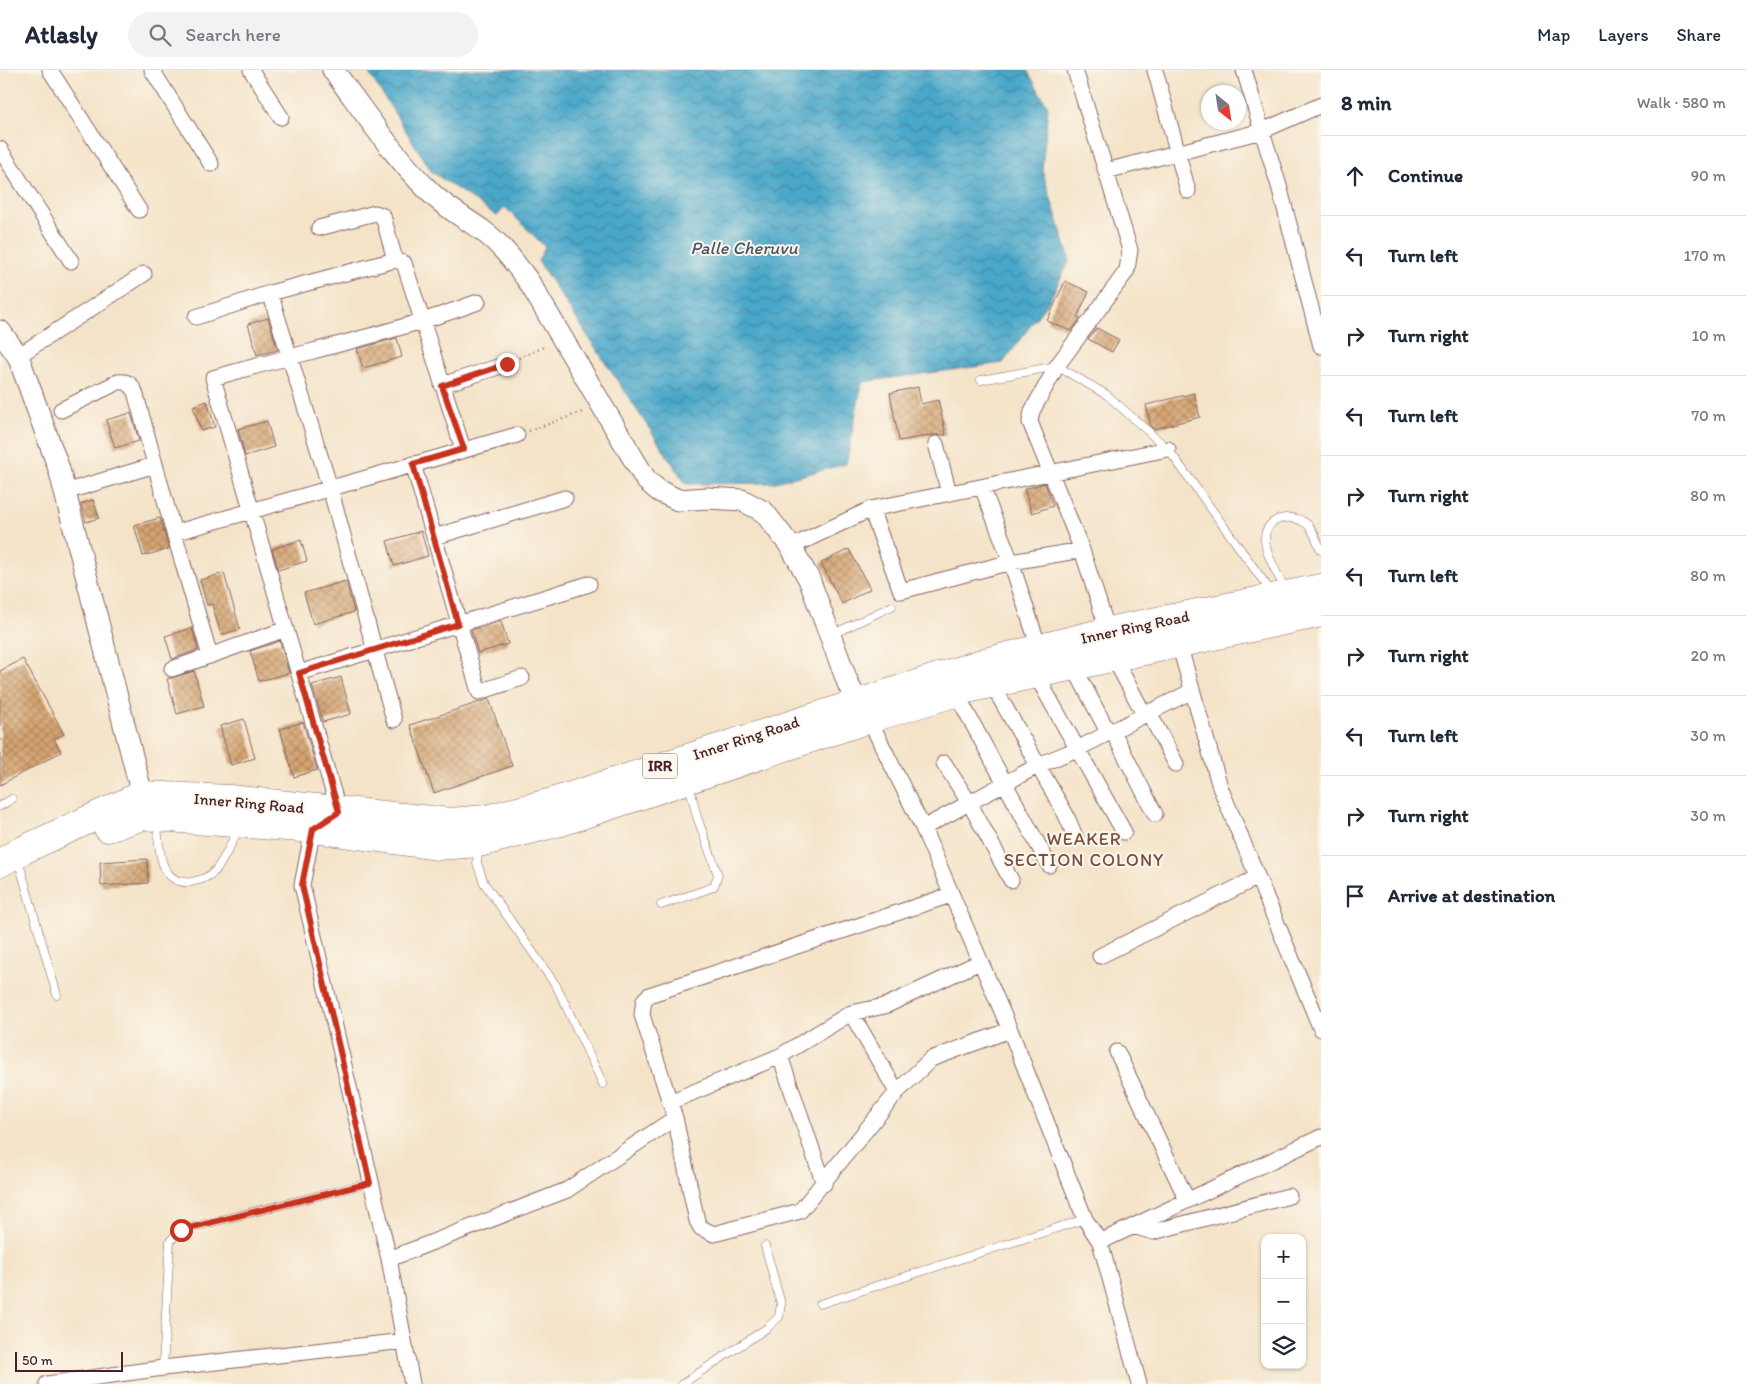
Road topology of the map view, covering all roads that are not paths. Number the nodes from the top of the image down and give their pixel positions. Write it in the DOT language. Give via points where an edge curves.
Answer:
graph roads {
  1 [pos="50,70"];
  2 [pos="152,70"];
  3 [pos="251,70"];
  4 [pos="333,70"];
  5 [pos="1076,70"];
  6 [pos="1155,70"];
  7 [pos="1244,70"];
  8 [pos="1321,105"];
  9 [pos="281,117"];
  10 [pos="1262,131"];
  11 [pos="0,148"];
  12 [pos="1177,153"];
  13 [pos="211,164"];
  14 [pos="1106,172"];
  15 [pos="1188,191"];
  16 [pos="139,210"];
  17 [pos="320,228"];
  18 [pos="395,260"];
  19 [pos="71,261"];
  20 [pos="144,274"];
  21 [pos="270,293"];
  22 [pos="478,302"];
  23 [pos="196,317"];
  24 [pos="422,323"];
  25 [pos="0,330"];
  26 [pos="1320,339"];
  27 [pos="18,356"];
  28 [pos="289,356"];
  29 [pos="507,364"];
  30 [pos="1057,366"];
  31 [pos="981,380"];
  32 [pos="442,386"];
  33 [pos="61,410"];
  34 [pos="517,435"];
  35 [pos="936,444"];
  36 [pos="464,449"];
  37 [pos="1168,449"];
  38 [pos="413,464"];
  39 [pos="155,465"];
  40 [pos="1050,473"];
  41 [pos="982,487"];
  42 [pos="330,488"];
  43 [pos="65,492"];
  44 [pos="950,493"];
  45 [pos="565,498"];
  46 [pos="252,510"];
  47 [pos="871,510"];
  48 [pos="174,533"];
  49 [pos="434,537"];
  50 [pos="791,547"];
  51 [pos="1082,550"];
  52 [pos="1321,550"];
  53 [pos="1011,562"];
  54 [pos="589,584"];
  55 [pos="1321,588"];
  56 [pos="1282,597"];
  57 [pos="892,606"];
  58 [pos="1321,612"];
  59 [pos="458,624"];
  60 [pos="286,629"];
  61 [pos="1108,631"];
  62 [pos="831,635"];
  63 [pos="1179,644"];
  64 [pos="1038,648"];
  65 [pos="376,650"];
  66 [pos="210,656"];
  67 [pos="1114,658"];
  68 [pos="1074,667"];
  69 [pos="172,669"];
  70 [pos="299,673"];
  71 [pos="1036,675"];
  72 [pos="522,678"];
  73 [pos="992,684"];
  74 [pos="1192,691"];
  75 [pos="956,693"];
  76 [pos="862,711"];
  77 [pos="1146,713"];
  78 [pos="394,720"];
  79 [pos="1110,731"];
  80 [pos="1079,748"];
  81 [pos="944,764"];
  82 [pos="1176,764"];
  83 [pos="1039,765"];
  84 [pos="688,780"];
  85 [pos="1005,785"];
  86 [pos="12,798"];
  87 [pos="970,804"];
  88 [pos="0,806"];
  89 [pos="147,809"];
  90 [pos="339,812"];
  91 [pos="1155,814"];
  92 [pos="242,824"];
  93 [pos="923,828"];
  94 [pos="313,829"];
  95 [pos="1124,832"];
  96 [pos="1075,836"];
  97 [pos="479,843"];
  98 [pos="1049,865"];
  99 [pos="7,872"];
  100 [pos="1256,878"];
  101 [pos="1011,880"];
  102 [pos="951,895"];
  103 [pos="661,905"];
  104 [pos="1100,956"];
  105 [pos="980,962"];
  106 [pos="57,995"];
  107 [pos="851,1013"];
  108 [pos="1321,1029"];
  109 [pos="1010,1030"];
  110 [pos="1117,1052"];
  111 [pos="780,1056"];
  112 [pos="603,1084"];
  113 [pos="897,1092"];
  114 [pos="670,1102"];
  115 [pos="675,1118"];
  116 [pos="1321,1137"];
  117 [pos="370,1183"];
  118 [pos="824,1184"];
  119 [pos="1289,1196"];
  120 [pos="1187,1200"];
  121 [pos="1085,1219"];
  122 [pos="1134,1226"];
  123 [pos="1100,1242"];
  124 [pos="765,1246"];
  125 [pos="389,1259"];
  126 [pos="820,1304"];
  127 [pos="404,1341"];
  128 [pos="162,1368"];
  129 [pos="47,1384"];
  130 [pos="412,1384"];
  131 [pos="682,1384"];
  132 [pos="1139,1384"];
  1 -- 16 [label="street"];
  2 -- 13 [label="street"];
  3 -- 9 [label="street"];
  4 -- 50 [label="street" via="409,171 445,206 484,232 507,253 529,282 646,480 678,500 742,500 764,512"];
  5 -- 14 [label="street"];
  6 -- 12 [label="street"];
  7 -- 10 [label="street"];
  8 -- 10 [label="street"];
  10 -- 12 [label="street"];
  10 -- 26 [label="street"];
  11 -- 19 [label="street"];
  12 -- 14 [label="street"];
  12 -- 15 [label="street"];
  14 -- 30 [label="street" via="1130,250 1127,270"];
  17 -- 18 [label="street" via="375,213 383,216"];
  18 -- 21 [label="street"];
  18 -- 24 [label="street" via="404,263"];
  20 -- 27 [label="street"];
  21 -- 23 [label="street"];
  21 -- 28 [label="street"];
  22 -- 24 [label="street"];
  24 -- 28 [label="street"];
  24 -- 32 [label="street"];
  25 -- 27 [label="street"];
  27 -- 43 [label="street"];
  28 -- 42 [label="street"];
  28 -- 46 [label="street" via="213,378"];
  29 -- 32 [label="street"];
  30 -- 31 [label="lane"];
  30 -- 37 [label="lane" via="1107,395"];
  30 -- 40 [label="street" via="1032,411 1030,422"];
  32 -- 36 [label="street"];
  33 -- 39 [label="street" via="126,381 131,384"];
  34 -- 36 [label="street"];
  35 -- 44 [label="street"];
  36 -- 38 [label="street"];
  37 -- 40 [label="street"];
  37 -- 56 [label="lane"];
  38 -- 42 [label="street"];
  38 -- 49 [label="street"];
  39 -- 43 [label="street"];
  39 -- 48 [label="street"];
  40 -- 41 [label="street"];
  40 -- 51 [label="street"];
  41 -- 44 [label="street"];
  41 -- 53 [label="street"];
  42 -- 46 [label="street"];
  42 -- 65 [label="street"];
  43 -- 89 [label="street"];
  44 -- 47 [label="street"];
  45 -- 49 [label="street"];
  46 -- 48 [label="street"];
  46 -- 60 [label="street"];
  47 -- 50 [label="street"];
  47 -- 53 [label="street" via="901,591"];
  48 -- 66 [label="street"];
  49 -- 59 [label="street"];
  50 -- 62 [label="street" via="809,579"];
  51 -- 53 [label="street"];
  51 -- 61 [label="street"];
  52 -- 56 [label="lane" via="1308,526 1296,519 1277,520 1266,530 1266,548"];
  53 -- 64 [label="street"];
  54 -- 59 [label="street"];
  55 -- 56 [label="highway, Inner Ring Road / IRR"];
  56 -- 61 [label="highway, Inner Ring Road / IRR"];
  57 -- 62 [label="lane"];
  58 -- 63 [label="highway, Inner Ring Road / IRR"];
  59 -- 65 [label="street"];
  59 -- 72 [label="street" via="479,692"];
  60 -- 66 [label="street"];
  60 -- 70 [label="street"];
  61 -- 64 [label="highway, Inner Ring Road / IRR"];
  62 -- 76 [label="street"];
  63 -- 67 [label="highway, Inner Ring Road / IRR"];
  63 -- 74 [label="street"];
  64 -- 76 [label="highway, Inner Ring Road / IRR" via="984,662"];
  65 -- 70 [label="street"];
  65 -- 78 [label="street"];
  66 -- 69 [label="street"];
  67 -- 68 [label="highway, Inner Ring Road / IRR"];
  67 -- 77 [label="street"];
  68 -- 71 [label="highway, Inner Ring Road / IRR"];
  68 -- 79 [label="street"];
  70 -- 90 [label="street"];
  71 -- 73 [label="highway, Inner Ring Road / IRR"];
  71 -- 80 [label="street"];
  73 -- 75 [label="highway, Inner Ring Road / IRR"];
  73 -- 83 [label="street"];
  74 -- 77 [label="street"];
  74 -- 100 [label="street" via="1220,788"];
  75 -- 76 [label="highway, Inner Ring Road / IRR"];
  75 -- 85 [label="street"];
  76 -- 84 [label="highway, Inner Ring Road / IRR"];
  76 -- 90 [label="highway, Inner Ring Road / IRR" via="486,819 451,822"];
  76 -- 93 [label="street"];
  77 -- 79 [label="street"];
  77 -- 82 [label="street"];
  79 -- 80 [label="street"];
  79 -- 91 [label="street"];
  80 -- 83 [label="street"];
  80 -- 95 [label="street"];
  81 -- 87 [label="street"];
  83 -- 85 [label="street"];
  83 -- 96 [label="street"];
  84 -- 97 [label="highway, Inner Ring Road / IRR" via="561,822"];
  84 -- 103 [label="lane" via="697,818 718,875 714,886"];
  85 -- 87 [label="street"];
  85 -- 98 [label="street"];
  86 -- 88 [label="lane"];
  87 -- 93 [label="street"];
  87 -- 101 [label="street"];
  89 -- 90 [label="highway, Inner Ring Road / IRR" via="230,799"];
  89 -- 92 [label="highway, Inner Ring Road / IRR"];
  89 -- 92 [label="lane" via="164,868 182,883 202,880 214,872"];
  89 -- 99 [label="highway, Inner Ring Road / IRR" via="23,850"];
  90 -- 94 [label="street"];
  92 -- 94 [label="highway, Inner Ring Road / IRR"];
  93 -- 102 [label="street"];
  94 -- 97 [label="highway, Inner Ring Road / IRR" via="437,846"];
  94 -- 117 [label="street" via="302,885"];
  97 -- 112 [label="lane" via="477,863 484,883 557,987"];
  99 -- 106 [label="lane"];
  100 -- 104 [label="street"];
  100 -- 108 [label="street"];
  102 -- 105 [label="street"];
  102 -- 114 [label="street" via="649,995 644,1000 642,1015"];
  105 -- 107 [label="street" via="885,1006"];
  105 -- 109 [label="street"];
  107 -- 111 [label="street"];
  107 -- 113 [label="street"];
  109 -- 113 [label="street" via="931,1059"];
  109 -- 121 [label="street"];
  110 -- 120 [label="street"];
  111 -- 114 [label="street"];
  111 -- 118 [label="street"];
  113 -- 118 [label="street"];
  114 -- 115 [label="street"];
  115 -- 118 [label="street" via="697,1221 707,1232 714,1234 741,1228 800,1211"];
  115 -- 125 [label="street" via="567,1190"];
  116 -- 120 [label="street"];
  117 -- 125 [label="street"];
  117 -- 128 [label="lane" via="181,1230 170,1241"];
  119 -- 122 [label="street" via="1153,1232"];
  120 -- 122 [label="street"];
  121 -- 123 [label="street"];
  121 -- 126 [label="lane"];
  122 -- 123 [label="street"];
  123 -- 132 [label="street"];
  124 -- 131 [label="lane" via="781,1304 778,1317 767,1328"];
  125 -- 127 [label="street"];
  127 -- 128 [label="street"];
  127 -- 130 [label="street"];
  128 -- 129 [label="street"];
}
